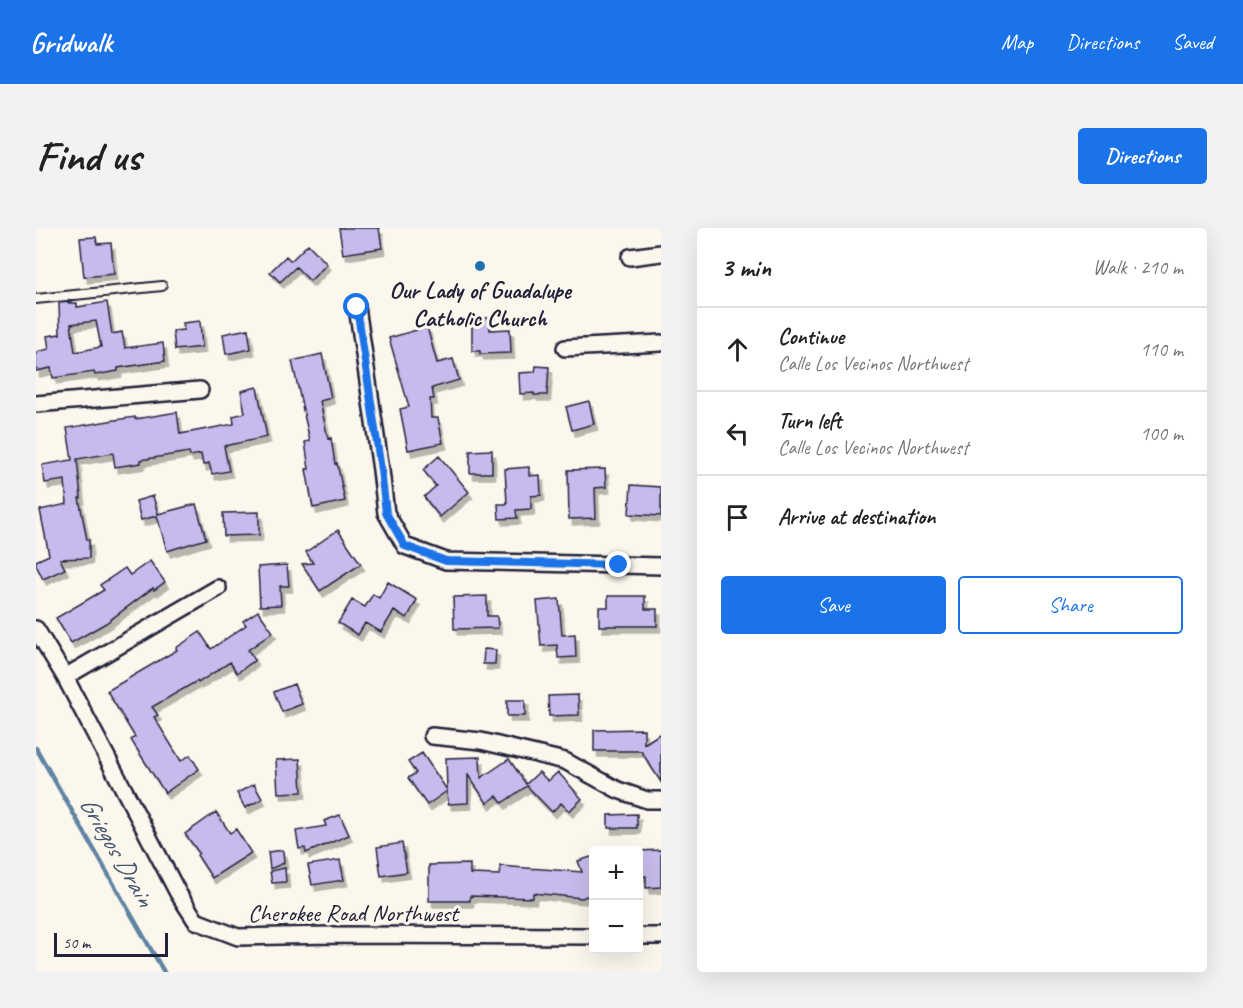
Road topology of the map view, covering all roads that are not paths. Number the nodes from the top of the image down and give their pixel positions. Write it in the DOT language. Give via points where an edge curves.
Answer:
graph roads {
  1 [pos="661,253"];
  2 [pos="630,257"];
  3 [pos="162,286"];
  4 [pos="36,300"];
  5 [pos="357,307"];
  6 [pos="661,343"];
  7 [pos="564,348"];
  8 [pos="200,390"];
  9 [pos="36,404"];
  10 [pos="661,566"];
  11 [pos="218,588"];
  12 [pos="36,629"];
  13 [pos="65,677"];
  14 [pos="432,736"];
  15 [pos="661,800"];
  16 [pos="589,936"];
  17 [pos="643,936"];
  18 [pos="661,936"];
  1 -- 2 [label="street"];
  3 -- 4 [label="lane"];
  5 -- 10 [label="street" via="386,513 405,546 446,561"];
  6 -- 7 [label="street"];
  8 -- 9 [label="street"];
  11 -- 13 [label="street"];
  12 -- 13 [label="street, Cherokee Road Northwest"];
  13 -- 16 [label="street, Cherokee Road Northwest" via="196,921 238,937"];
  14 -- 15 [label="street" via="481,741 565,761 618,790 647,800"];
  17 -- 18 [label="street"];
}
